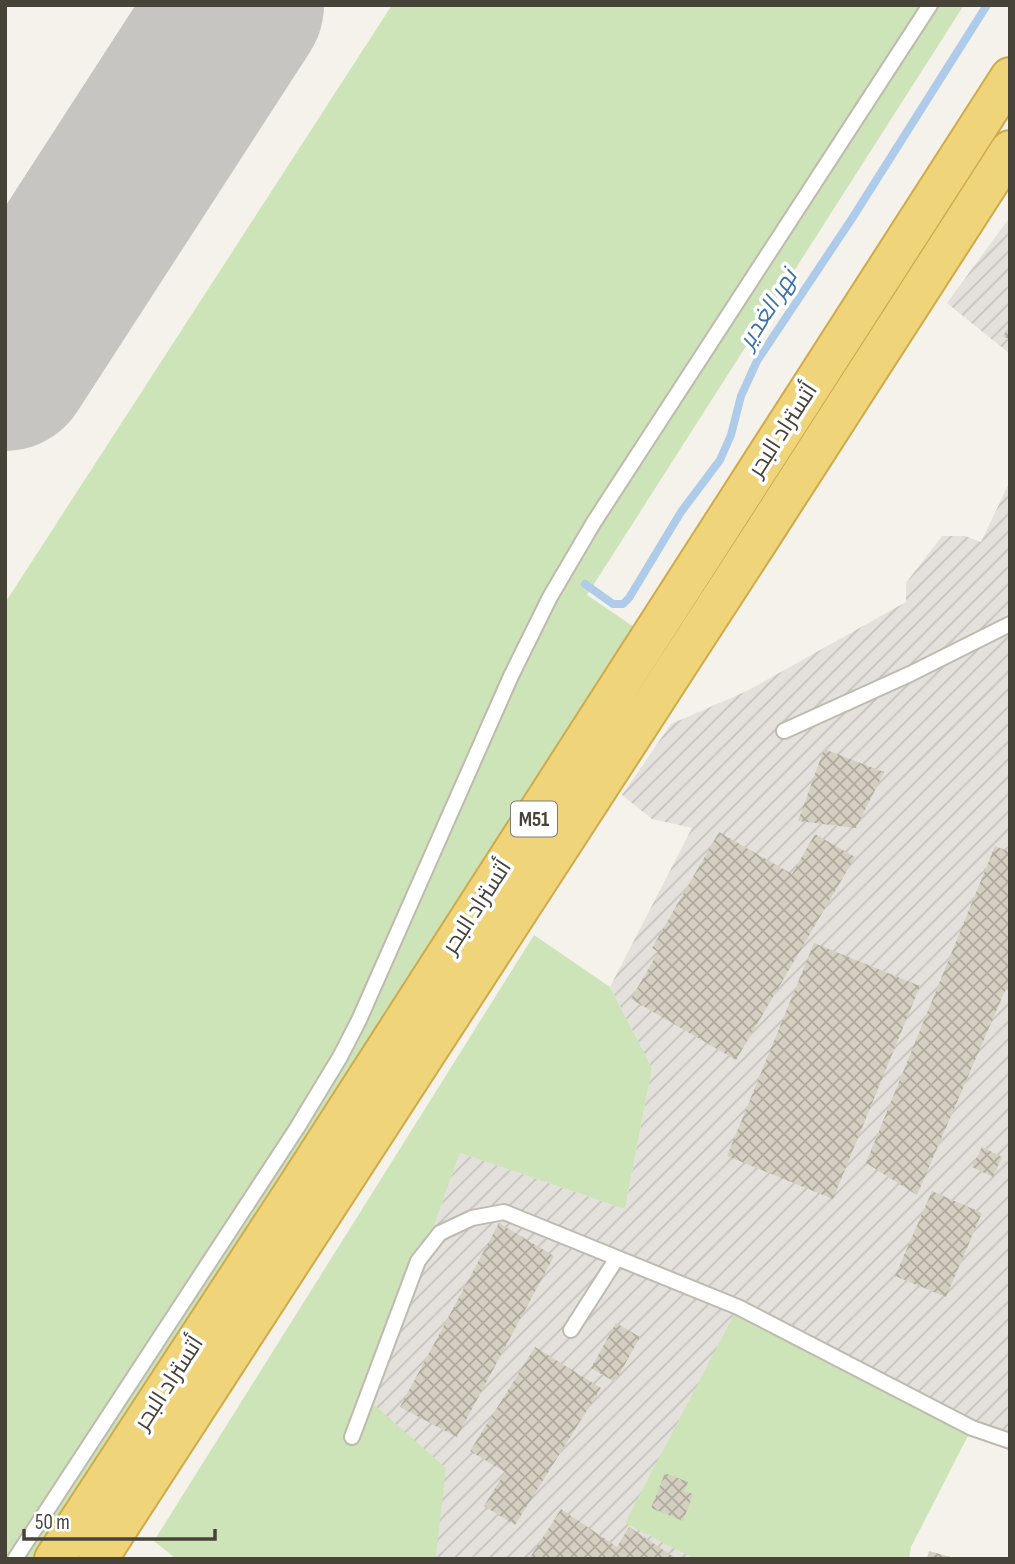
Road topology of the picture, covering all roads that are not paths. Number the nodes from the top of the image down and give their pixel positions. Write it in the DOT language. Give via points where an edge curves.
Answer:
graph roads {
  1 [pos="930,5"];
  2 [pos="1010,77"];
  3 [pos="1010,149"];
  4 [pos="1010,624"];
  5 [pos="784,731"];
  6 [pos="617,1258"];
  7 [pos="570,1330"];
  8 [pos="352,1437"];
  9 [pos="1010,1441"];
  10 [pos="15,1559"];
  11 [pos="54,1559"];
  12 [pos="98,1559"];
  1 -- 10 [label="lane" via="571,559 516,666 340,1057"];
  2 -- 11 [label="highway, أتستراد البحر / M51"];
  3 -- 12 [label="highway, أتستراد البحر / M51"];
  4 -- 5 [label="lane"];
  6 -- 7 [label="lane"];
  6 -- 8 [label="lane" via="504,1212 472,1218 440,1233 418,1261"];
  6 -- 9 [label="lane" via="738,1307 972,1428"];
}
